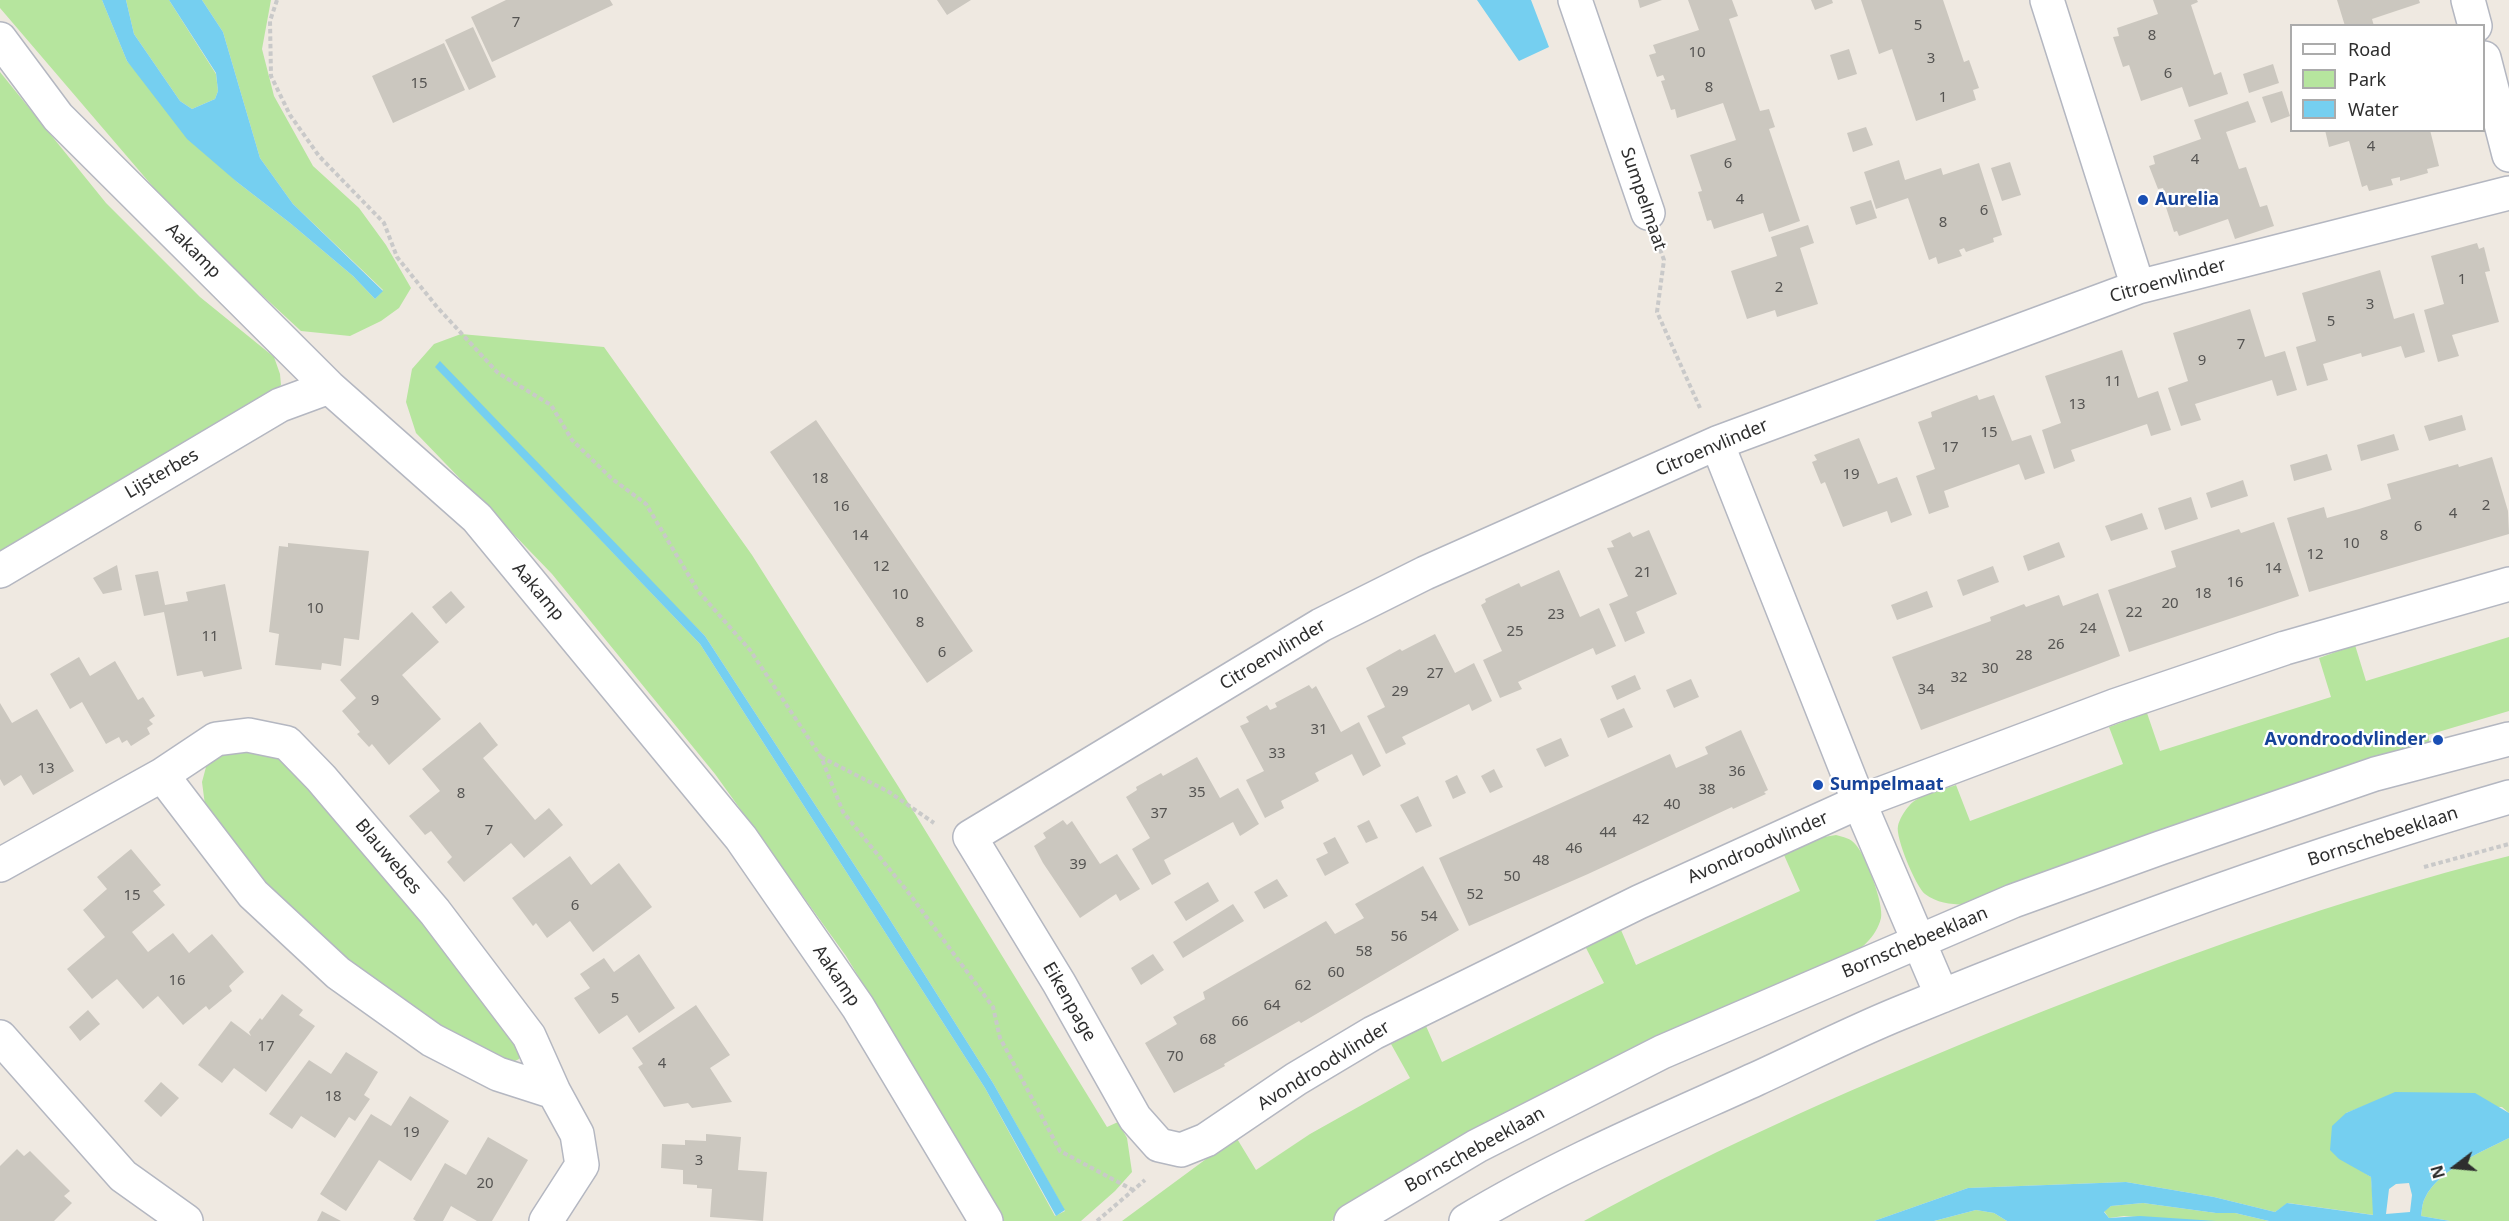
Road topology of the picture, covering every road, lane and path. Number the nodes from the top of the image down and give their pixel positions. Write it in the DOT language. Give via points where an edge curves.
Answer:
graph roads {
  1 [pos="277,0"];
  2 [pos="1575,0"];
  3 [pos="2047,0"];
  4 [pos="2468,0"];
  5 [pos="2474,24"];
  6 [pos="0,39"];
  7 [pos="2485,62"];
  8 [pos="2509,156"];
  9 [pos="2509,193"];
  10 [pos="1648,213"];
  11 [pos="2138,287"];
  12 [pos="329,387"];
  13 [pos="1717,443"];
  14 [pos="0,571"];
  15 [pos="2509,584"];
  16 [pos="2509,739"];
  17 [pos="821,757"];
  18 [pos="162,775"];
  19 [pos="2509,797"];
  20 [pos="1859,802"];
  21 [pos="970,837"];
  22 [pos="2509,844"];
  23 [pos="0,865"];
  24 [pos="2422,867"];
  25 [pos="1919,941"];
  26 [pos="1942,996"];
  27 [pos="0,1037"];
  28 [pos="554,1092"];
  29 [pos="1180,1150"];
  30 [pos="1133,1190"];
  31 [pos="186,1221"];
  32 [pos="546,1221"];
  33 [pos="986,1221"];
  34 [pos="1097,1221"];
  35 [pos="1351,1221"];
  36 [pos="1466,1221"];
  1 -- 17 [label="path" via="270,21 271,76 290,115 319,156 384,223 397,257 498,373 551,405 572,440 611,478 646,504 698,591 750,650"];
  2 -- 10 [label="street, Sumpelmaat"];
  3 -- 11 [label="street"];
  4 -- 5 [label="street"];
  6 -- 12 [label="street, Aakamp" via="58,117"];
  7 -- 8 [label="street"];
  9 -- 11 [label="street, Citroenvlinder"];
  10 -- 13 [label="path, Sumpelmaat" via="1664,260 1657,312"];
  11 -- 13 [label="street, Citroenvlinder"];
  12 -- 14 [label="street, Lijsterbes" via="280,405"];
  12 -- 33 [label="street, Aakamp" via="477,518 741,838 858,1007"];
  13 -- 20 [label="street"];
  13 -- 21 [label="street, Citroenvlinder" via="1425,573 1321,625"];
  15 -- 20 [label="street, Avondroodvlinder" via="2285,648 2114,706"];
  16 -- 25 [label="street, Bornschebeeklaan" via="2375,774 2013,901"];
  17 -- 21 [label="path" via="889,792 936,824"];
  17 -- 30 [label="path" via="843,812 993,1007 1000,1038 1060,1150"];
  18 -- 23 [label="street, Blauwebes"];
  18 -- 28 [label="street" via="252,894 338,973 432,1040 498,1074"];
  18 -- 28 [label="street, Blauwebes" via="216,739 248,735 287,743 435,912 529,1036"];
  19 -- 26 [label="street, Bornschebeeklaan" via="2149,915"];
  20 -- 25 [label="street"];
  20 -- 29 [label="street, Avondroodvlinder" via="1628,908 1373,1033 1206,1140"];
  21 -- 29 [label="street, Eikenpage" via="1135,1118 1159,1145"];
  22 -- 24 [label="path"];
  25 -- 26 [label="street"];
  25 -- 35 [label="street, Bornschebeeklaan" via="1662,1052 1477,1146"];
  26 -- 36 [label="street, Bornschebeeklaan" via="1675,1116"];
  27 -- 31 [label="street" via="123,1176"];
  28 -- 32 [label="street, Blauwebes" via="578,1134 582,1165"];
  29 -- 30 [label="path"];
  30 -- 34 [label="path"];
}
